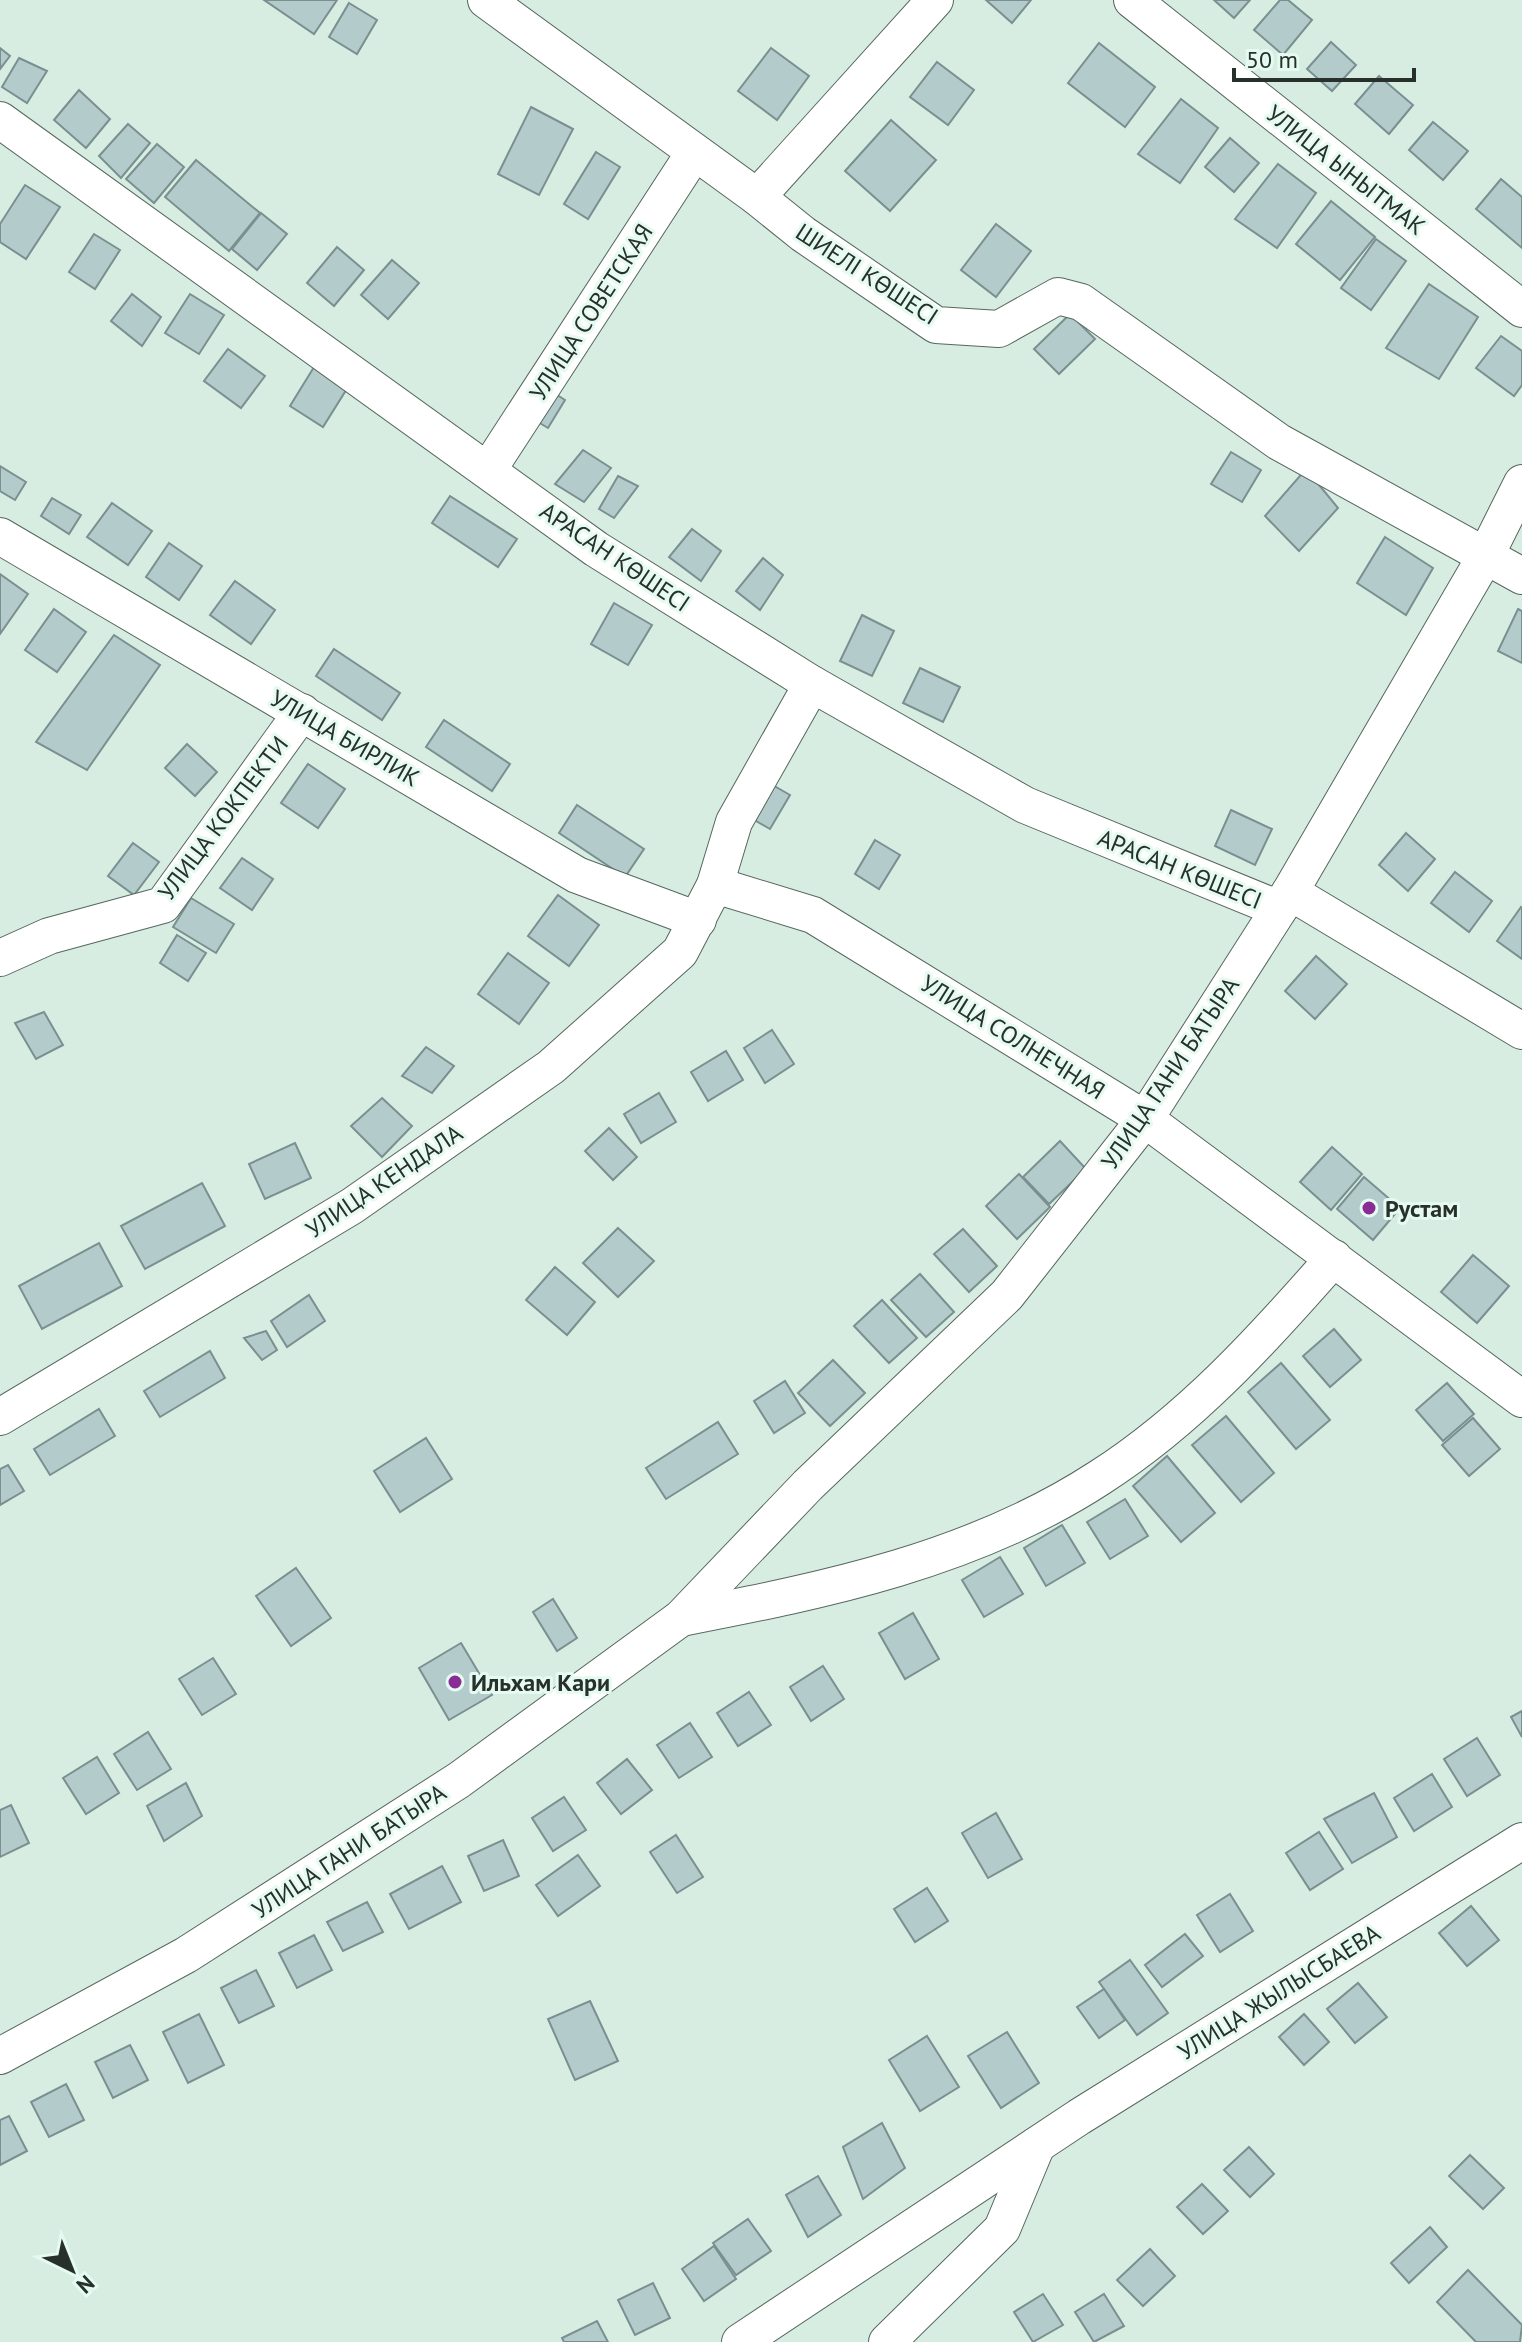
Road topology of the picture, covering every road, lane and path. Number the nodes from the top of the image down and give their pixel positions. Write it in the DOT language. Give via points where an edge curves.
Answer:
graph roads {
  1 [pos="486,0"];
  2 [pos="935,0"];
  3 [pos="1132,0"];
  4 [pos="0,120"];
  5 [pos="694,153"];
  6 [pos="757,197"];
  7 [pos="1522,309"];
  8 [pos="488,470"];
  9 [pos="1522,483"];
  10 [pos="0,536"];
  11 [pos="1485,557"];
  12 [pos="1522,576"];
  13 [pos="812,684"];
  14 [pos="302,712"];
  15 [pos="715,885"];
  16 [pos="1284,900"];
  17 [pos="698,920"];
  18 [pos="0,958"];
  19 [pos="1522,1031"];
  20 [pos="1145,1119"];
  21 [pos="1334,1258"];
  22 [pos="1522,1399"];
  23 [pos="0,1417"];
  24 [pos="681,1618"];
  25 [pos="1522,1841"];
  26 [pos="0,2056"];
  27 [pos="1037,2145"];
  28 [pos="740,2342"];
  29 [pos="887,2342"];
  1 -- 5 [label="street, ШИЕЛІ КӨШЕСІ"];
  2 -- 6 [label="street"];
  3 -- 7 [label="street, УЛИЦА ЫНЫТМАК"];
  4 -- 8 [label="street, АРАСАН КӨШЕСІ"];
  5 -- 6 [label="street, ШИЕЛІ КӨШЕСІ"];
  5 -- 8 [label="street, УЛИЦА СОВЕТСКАЯ"];
  6 -- 11 [label="street, ШИЕЛІ КӨШЕСІ" via="936,325 999,329 1058,296 1081,302 1279,442"];
  8 -- 13 [label="street, АРАСАН КӨШЕСІ" via="596,549"];
  9 -- 11 [label="street, УЛИЦА ГАНИ БАТЫРА"];
  10 -- 14 [label="street, УЛИЦА БИРЛИК"];
  11 -- 12 [label="street, ШИЕЛІ КӨШЕСІ"];
  11 -- 16 [label="street, УЛИЦА ГАНИ БАТЫРА"];
  13 -- 15 [label="street, УЛИЦА КЕНДАЛА" via="734,822"];
  13 -- 16 [label="street, АРАСАН КӨШЕСІ" via="1025,805"];
  14 -- 17 [label="street, УЛИЦА БИРЛИК" via="577,875"];
  14 -- 18 [label="street, УЛИЦА КОКПЕКТИ" via="163,905 49,936"];
  15 -- 17 [label="street, УЛИЦА КЕНДАЛА"];
  15 -- 20 [label="street, УЛИЦА СОЛНЕЧНАЯ" via="813,915"];
  16 -- 19 [label="street, АРАСАН КӨШЕСІ"];
  16 -- 20 [label="street, УЛИЦА ГАНИ БАТЫРА"];
  17 -- 23 [label="street, УЛИЦА КЕНДАЛА" via="680,952 551,1067 352,1206"];
  20 -- 21 [label="street, УЛИЦА СОЛНЕЧНАЯ"];
  20 -- 24 [label="street, УЛИЦА ГАНИ БАТЫРА" via="1007,1295 808,1485"];
  21 -- 22 [label="street, УЛИЦА СОЛНЕЧНАЯ"];
  21 -- 24 [label="street, УЛИЦА ГАНИ БАТЫРА" via="1214,1386 1101,1477 1049,1507 906,1568 827,1590"];
  24 -- 26 [label="street, УЛИЦА ГАНИ БАТЫРА" via="459,1780 186,1955"];
  25 -- 27 [label="street, УЛИЦА ЖЫЛЫСБАЕВА"];
  27 -- 28 [label="street, УЛИЦА ЖЫЛЫСБАЕВА"];
  27 -- 29 [label="street" via="1002,2229"];
}
